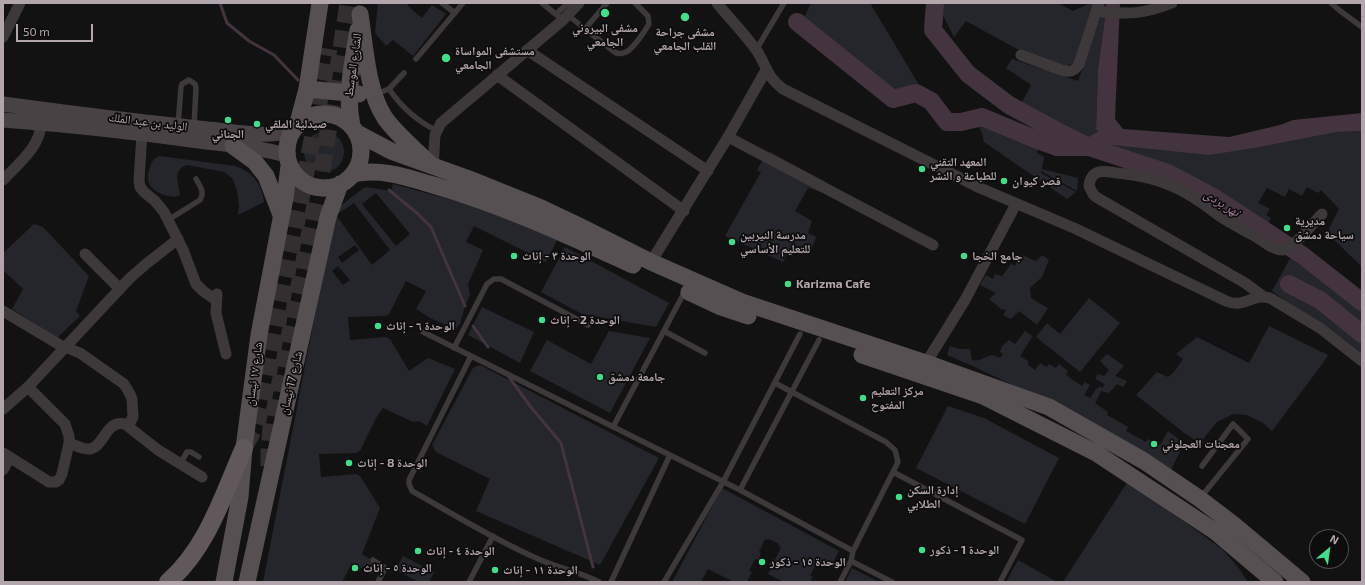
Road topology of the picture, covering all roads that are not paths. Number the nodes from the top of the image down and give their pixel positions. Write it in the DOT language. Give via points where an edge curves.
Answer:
graph roads {
  1 [pos="20,3"];
  2 [pos="320,3"];
  3 [pos="442,3"];
  4 [pos="463,3"];
  5 [pos="542,3"];
  6 [pos="568,3"];
  7 [pos="579,3"];
  8 [pos="607,3"];
  9 [pos="635,3"];
  10 [pos="717,3"];
  11 [pos="784,3"];
  12 [pos="1172,3"];
  13 [pos="1331,3"];
  14 [pos="1098,7"];
  15 [pos="361,8"];
  16 [pos="454,13"];
  17 [pos="562,17"];
  18 [pos="1362,27"];
  19 [pos="585,29"];
  20 [pos="4,32"];
  21 [pos="527,50"];
  22 [pos="756,50"];
  23 [pos="1021,55"];
  24 [pos="416,59"];
  25 [pos="766,70"];
  26 [pos="404,73"];
  27 [pos="496,76"];
  28 [pos="306,89"];
  29 [pos="389,89"];
  30 [pos="348,93"];
  31 [pos="373,94"];
  32 [pos="3,104"];
  33 [pos="3,120"];
  34 [pos="41,123"];
  35 [pos="178,126"];
  36 [pos="295,126"];
  37 [pos="194,127"];
  38 [pos="354,130"];
  39 [pos="437,131"];
  40 [pos="142,133"];
  41 [pos="728,137"];
  42 [pos="234,146"];
  43 [pos="288,160"];
  44 [pos="433,167"];
  45 [pos="708,171"];
  46 [pos="353,174"];
  47 [pos="3,180"];
  48 [pos="196,180"];
  49 [pos="340,184"];
  50 [pos="1016,204"];
  51 [pos="684,211"];
  52 [pos="1322,214"];
  53 [pos="282,215"];
  54 [pos="168,220"];
  55 [pos="178,239"];
  56 [pos="932,245"];
  57 [pos="85,254"];
  58 [pos="651,262"];
  59 [pos="120,288"];
  60 [pos="686,290"];
  61 [pos="1264,297"];
  62 [pos="3,311"];
  63 [pos="588,325"];
  64 [pos="664,331"];
  65 [pos="423,332"];
  66 [pos="800,334"];
  67 [pos="819,340"];
  68 [pos="65,347"];
  69 [pos="454,348"];
  70 [pos="705,353"];
  71 [pos="226,354"];
  72 [pos="471,356"];
  73 [pos="1362,361"];
  74 [pos="926,363"];
  75 [pos="775,383"];
  76 [pos="28,387"];
  77 [pos="792,392"];
  78 [pos="3,409"];
  79 [pos="128,426"];
  80 [pos="613,427"];
  81 [pos="69,443"];
  82 [pos="244,448"];
  83 [pos="7,455"];
  84 [pos="670,455"];
  85 [pos="199,457"];
  86 [pos="180,464"];
  87 [pos="1202,466"];
  88 [pos="3,470"];
  89 [pos="893,472"];
  90 [pos="202,477"];
  91 [pos="723,482"];
  92 [pos="740,490"];
  93 [pos="1200,499"];
  94 [pos="493,536"];
  95 [pos="853,551"];
  96 [pos="373,560"];
  97 [pos="851,561"];
  98 [pos="381,581"];
  99 [pos="168,582"];
  100 [pos="224,582"];
  101 [pos="246,582"];
  102 [pos="469,582"];
  103 [pos="599,582"];
  104 [pos="611,582"];
  105 [pos="664,582"];
  106 [pos="840,582"];
  107 [pos="892,582"];
  108 [pos="1000,582"];
  109 [pos="1275,582"];
  110 [pos="1302,582"];
  1 -- 20 [label="street"];
  2 -- 28 [label="main road"];
  3 -- 16 [label="lane"];
  4 -- 16 [label="lane"];
  5 -- 17 [label="lane"];
  6 -- 17 [label="lane"];
  7 -- 17 [label="street"];
  8 -- 19 [label="lane"];
  9 -- 19 [label="lane" via="648,16 649,24 625,53 616,53"];
  10 -- 22 [label="street"];
  11 -- 22 [label="lane"];
  12 -- 14 [label="street" via="1133,14 1114,14"];
  13 -- 18 [label="lane"];
  14 -- 23 [label="street" via="1079,64 1072,71 1066,72"];
  15 -- 30 [label="main road, الشارع الموسط"];
  15 -- 31 [label="main road"];
  16 -- 24 [label="lane"];
  17 -- 19 [label="lane"];
  17 -- 21 [label="street"];
  21 -- 27 [label="street"];
  21 -- 45 [label="street"];
  22 -- 25 [label="street"];
  25 -- 41 [label="street"];
  25 -- 50 [label="street" via="773,81 783,89"];
  26 -- 29 [label="lane"];
  27 -- 39 [label="street" via="441,123"];
  27 -- 51 [label="street"];
  28 -- 30 [label="main road"];
  28 -- 36 [label="main road"];
  29 -- 31 [label="lane"];
  29 -- 39 [label="lane" via="402,107 418,121"];
  30 -- 31 [label="main road"];
  30 -- 38 [label="main road, الشارع الموسط" via="349,114"];
  31 -- 44 [label="main road" via="380,111 391,126"];
  32 -- 35 [label="main road, الوليد بن عبد الملك"];
  33 -- 34 [label="main road, الوليد بن عبد الملك"];
  34 -- 40 [label="main road, الوليد بن عبد الملك"];
  34 -- 47 [label="street" via="35,143"];
  35 -- 37 [label="main road, الوليد بن عبد الملك"];
  35 -- 37 [label="lane" via="181,87 189,80 196,88"];
  36 -- 37 [label="main road, الوليد بن عبد الملك" via="285,133 268,134"];
  36 -- 38 [label="main road" via="313,115 326,114 338,116"];
  36 -- 43 [label="main road" via="287,142"];
  38 -- 44 [label="main road" via="390,151"];
  38 -- 46 [label="main road" via="360,141 361,150 358,166"];
  39 -- 44 [label="street"];
  40 -- 42 [label="main road, الوليد بن عبد الملك"];
  40 -- 54 [label="street" via="138,181 144,192 160,206"];
  41 -- 45 [label="street"];
  41 -- 56 [label="street"];
  42 -- 43 [label="main road, الوليد بن عبد الملك" via="262,149"];
  42 -- 53 [label="main road" via="255,162 266,176"];
  43 -- 49 [label="main road" via="300,179 311,185 323,188"];
  43 -- 53 [label="main road, شارع ١٧ نيسان"];
  44 -- 58 [label="main road" via="541,208"];
  45 -- 51 [label="street"];
  46 -- 49 [label="main road"];
  46 -- 60 [label="main road" via="370,171 392,173 494,204"];
  48 -- 54 [label="lane" via="202,190 200,200"];
  49 -- 101 [label="main road, شارع 17 نيسان" via="328,217"];
  50 -- 61 [label="street" via="1074,228 1232,303 1239,304"];
  50 -- 74 [label="street" via="965,300"];
  51 -- 58 [label="street"];
  52 -- 61 [label="street" via="1291,246 1282,250 1223,218 1178,188 1145,177 1095,173 1089,186 1096,197 1245,282"];
  53 -- 82 [label="main road, شارع ١٧ نيسان" via="259,335"];
  54 -- 55 [label="street"];
  55 -- 59 [label="street"];
  55 -- 71 [label="street" via="196,284 203,291 217,296 217,321"];
  57 -- 59 [label="street"];
  58 -- 74 [label="main road" via="742,302"];
  59 -- 68 [label="street"];
  60 -- 64 [label="lane"];
  60 -- 66 [label="main road" via="721,307"];
  61 -- 73 [label="street" via="1270,298 1320,328"];
  62 -- 68 [label="street"];
  63 -- 69 [label="lane" via="501,279 494,279 487,284"];
  64 -- 70 [label="lane"];
  64 -- 80 [label="lane"];
  65 -- 69 [label="lane"];
  66 -- 67 [label="main road"];
  66 -- 75 [label="lane"];
  67 -- 77 [label="lane"];
  67 -- 109 [label="main road" via="984,396 1096,452 1216,532"];
  68 -- 76 [label="street"];
  68 -- 79 [label="street" via="80,353 124,384 132,399 133,417"];
  69 -- 72 [label="lane"];
  72 -- 80 [label="lane"];
  72 -- 94 [label="lane" via="409,484 412,491"];
  74 -- 93 [label="main road" via="1050,407 1144,461"];
  75 -- 77 [label="lane"];
  75 -- 91 [label="lane"];
  76 -- 78 [label="street"];
  76 -- 81 [label="street" via="65,424"];
  77 -- 89 [label="lane" via="886,442 895,450 898,462"];
  77 -- 92 [label="lane"];
  79 -- 81 [label="street" via="118,423 113,426 91,449"];
  79 -- 86 [label="street"];
  80 -- 84 [label="lane"];
  81 -- 83 [label="street" via="61,478 56,482 49,482"];
  82 -- 99 [label="highway" via="209,529 192,556"];
  82 -- 100 [label="main road, شارع ١٧ نيسان" via="240,497"];
  83 -- 88 [label="street"];
  84 -- 91 [label="lane"];
  84 -- 104 [label="lane"];
  85 -- 86 [label="lane" via="187,452"];
  86 -- 90 [label="street"];
  87 -- 93 [label="lane" via="1233,424 1248,439"];
  89 -- 95 [label="lane"];
  89 -- 108 [label="lane" via="1022,540"];
  91 -- 92 [label="lane"];
  91 -- 105 [label="lane"];
  92 -- 95 [label="lane"];
  93 -- 110 [label="main road"];
  94 -- 102 [label="lane"];
  94 -- 103 [label="lane" via="538,560 587,575"];
  95 -- 97 [label="lane"];
  96 -- 98 [label="lane" via="385,568"];
  97 -- 106 [label="lane"];
  97 -- 107 [label="lane"];
}
